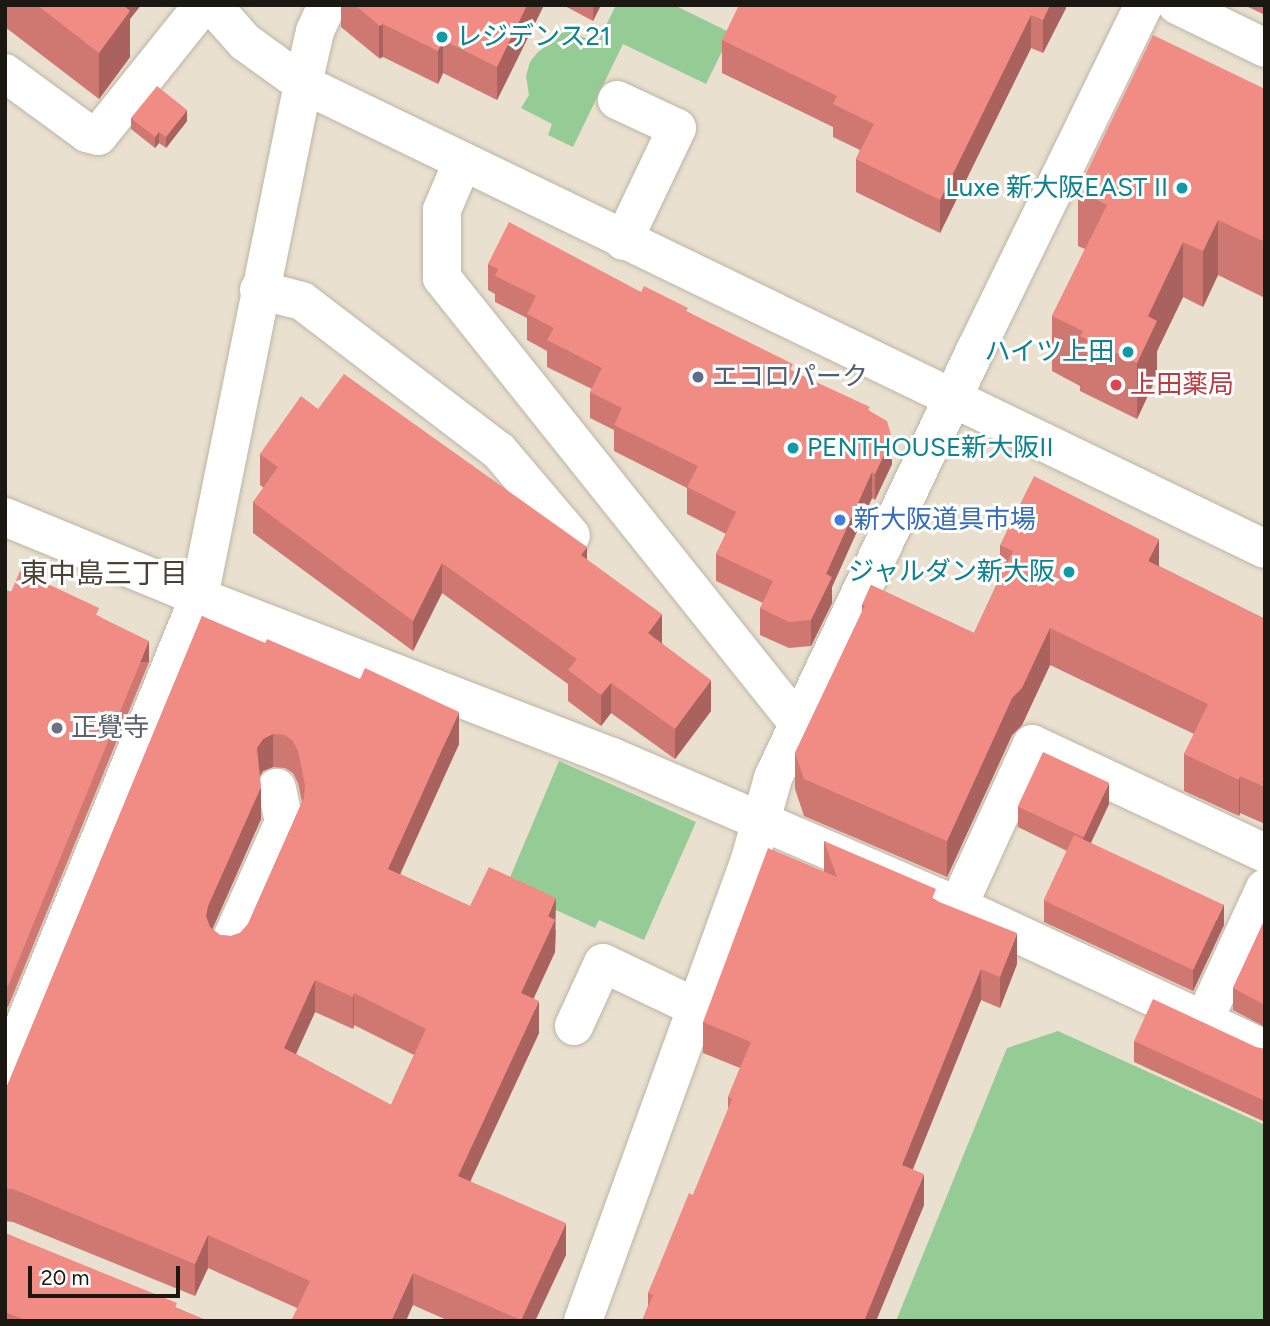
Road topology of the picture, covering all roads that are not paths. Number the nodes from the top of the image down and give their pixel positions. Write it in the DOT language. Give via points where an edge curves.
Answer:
graph roads {
  1 [pos="203,5"];
  2 [pos="212,5"];
  3 [pos="327,5"];
  4 [pos="1144,5"];
  5 [pos="1177,5"];
  6 [pos="1265,48"];
  7 [pos="5,73"];
  8 [pos="303,84"];
  9 [pos="617,100"];
  10 [pos="463,163"];
  11 [pos="623,241"];
  12 [pos="259,290"];
  13 [pos="953,400"];
  14 [pos="5,517"];
  15 [pos="571,536"];
  16 [pos="1265,549"];
  17 [pos="199,597"];
  18 [pos="797,722"];
  19 [pos="277,788"];
  20 [pos="761,821"];
  21 [pos="1265,853"];
  22 [pos="1265,888"];
  23 [pos="958,906"];
  24 [pos="228,947"];
  25 [pos="697,1007"];
  26 [pos="1204,1020"];
  27 [pos="574,1026"];
  28 [pos="1265,1049"];
  29 [pos="5,1072"];
  30 [pos="583,1321"];
  1 -- 7 [label="street" via="98,136 87,133"];
  2 -- 8 [label="street" via="245,42"];
  3 -- 8 [label="street" via="315,31"];
  4 -- 13 [label="street"];
  5 -- 6 [label="street"];
  8 -- 10 [label="street"];
  8 -- 12 [label="street"];
  9 -- 11 [label="street" via="677,128"];
  10 -- 11 [label="street"];
  10 -- 18 [label="street" via="442,210 442,278"];
  11 -- 13 [label="street"];
  12 -- 15 [label="street" via="302,301 499,451"];
  12 -- 17 [label="street"];
  13 -- 16 [label="street"];
  13 -- 18 [label="street"];
  14 -- 17 [label="street"];
  17 -- 20 [label="street" via="612,757"];
  17 -- 29 [label="street"];
  18 -- 20 [label="street"];
  19 -- 24 [label="street" via="284,822"];
  20 -- 23 [label="street"];
  20 -- 25 [label="street"];
  21 -- 23 [label="street" via="1032,744"];
  22 -- 26 [label="street"];
  23 -- 26 [label="street"];
  25 -- 27 [label="street" via="603,963"];
  25 -- 30 [label="street"];
  26 -- 28 [label="street"];
}
